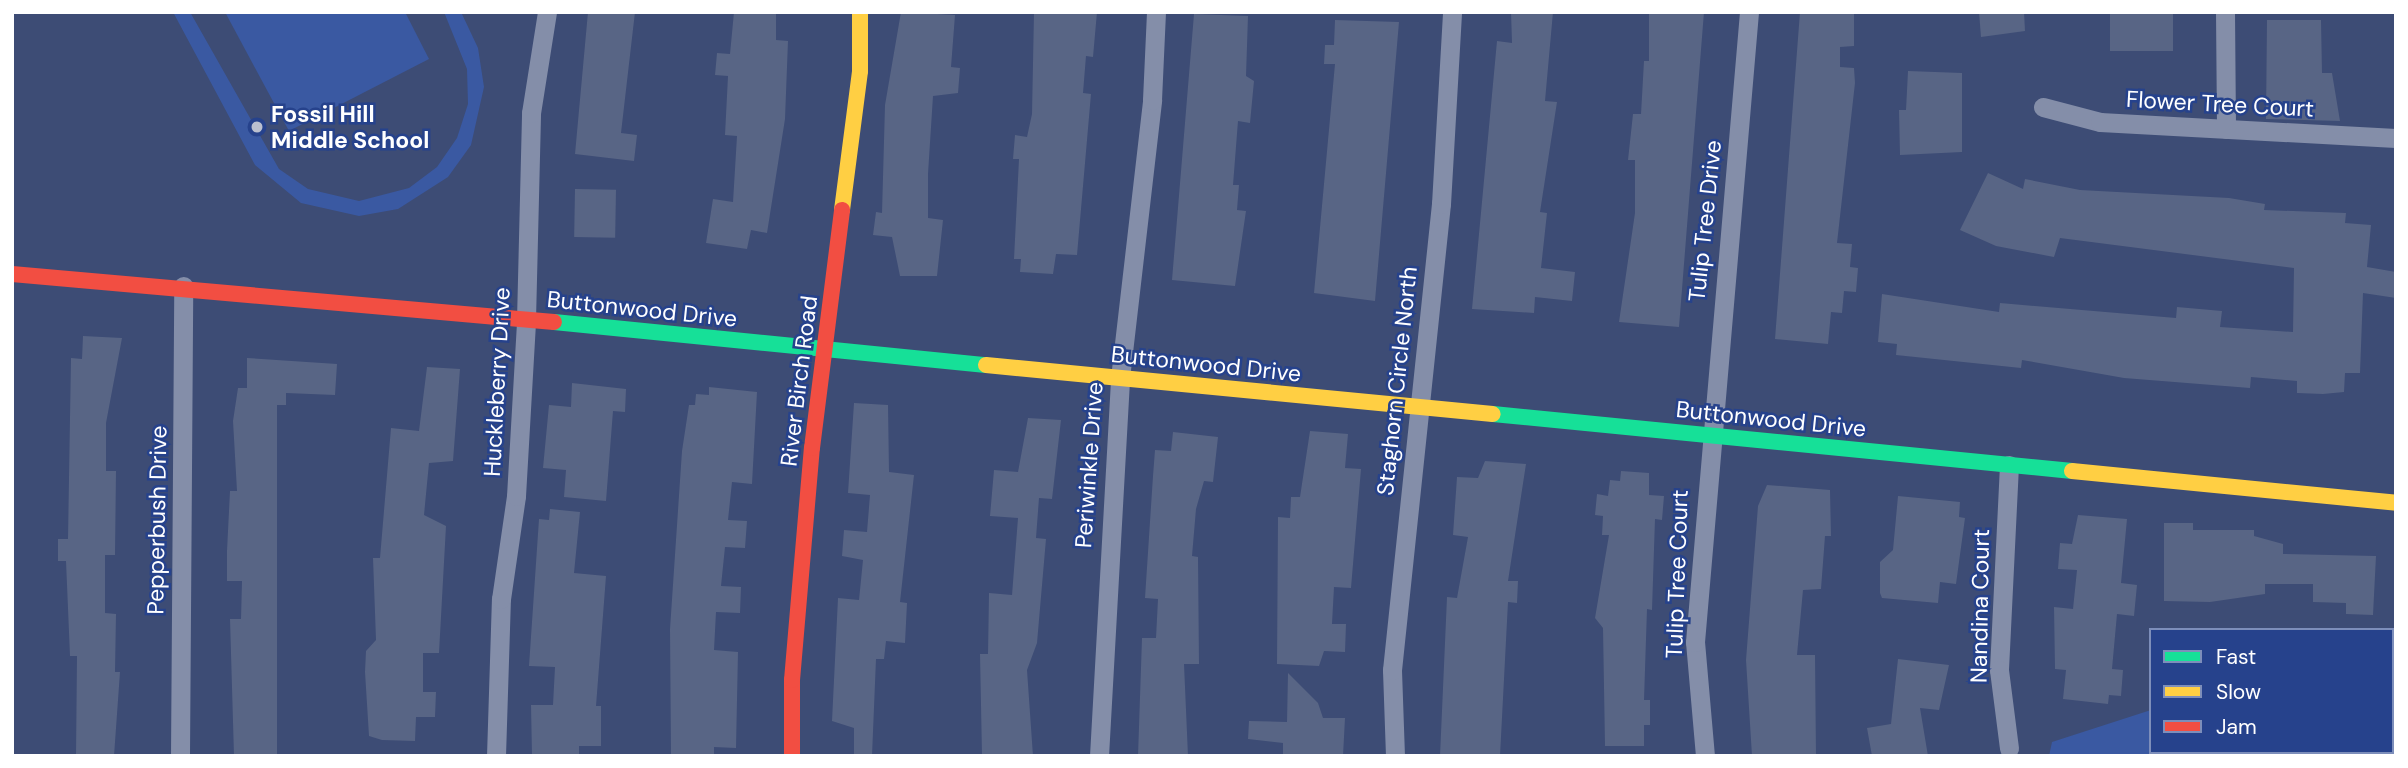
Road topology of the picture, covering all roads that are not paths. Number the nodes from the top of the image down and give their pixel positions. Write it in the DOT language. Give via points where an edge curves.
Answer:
graph roads {
  1 [pos="547,12"];
  2 [pos="860,12"];
  3 [pos="1156,12"];
  4 [pos="1452,12"];
  5 [pos="1749,12"];
  6 [pos="2225,12"];
  7 [pos="2043,107"];
  8 [pos="2226,129"];
  9 [pos="2396,138"];
  10 [pos="12,274"];
  11 [pos="183,286"];
  12 [pos="526,320"];
  13 [pos="826,350"];
  14 [pos="1120,378"];
  15 [pos="1417,407"];
  16 [pos="1708,436"];
  17 [pos="2009,465"];
  18 [pos="2396,503"];
  19 [pos="2009,748"];
  20 [pos="180,756"];
  21 [pos="496,756"];
  22 [pos="792,756"];
  23 [pos="1099,756"];
  24 [pos="1395,756"];
  25 [pos="1705,756"];
  1 -- 12 [label="street, Huckleberry Drive" via="531,113"];
  2 -- 13 [label="street, River Birch Road" via="860,71"];
  3 -- 14 [label="street, Periwinkle Drive" via="1152,100"];
  4 -- 15 [label="street, Staghorn Circle North" via="1441,204"];
  5 -- 16 [label="street, Tulip Tree Drive"];
  6 -- 8 [label="street"];
  7 -- 8 [label="street, Flower Tree Court" via="2100,122"];
  8 -- 9 [label="street, Flower Tree Court"];
  10 -- 11 [label="street, Buttonwood Drive"];
  11 -- 12 [label="street, Buttonwood Drive"];
  11 -- 20 [label="street, Pepperbush Drive"];
  12 -- 13 [label="street, Buttonwood Drive"];
  12 -- 21 [label="street, Huckleberry Drive" via="516,496 501,599"];
  13 -- 14 [label="street, Buttonwood Drive"];
  13 -- 22 [label="street, River Birch Road" via="792,680"];
  14 -- 15 [label="street, Buttonwood Drive"];
  14 -- 23 [label="street, Periwinkle Drive"];
  15 -- 16 [label="street, Buttonwood Drive"];
  15 -- 24 [label="street, Staghorn Circle North" via="1392,670"];
  16 -- 17 [label="street, Buttonwood Drive"];
  16 -- 25 [label="street, Tulip Tree Court" via="1695,642"];
  17 -- 18 [label="street, Buttonwood Drive"];
  17 -- 19 [label="street, Nandina Court" via="2000,670"];
}
